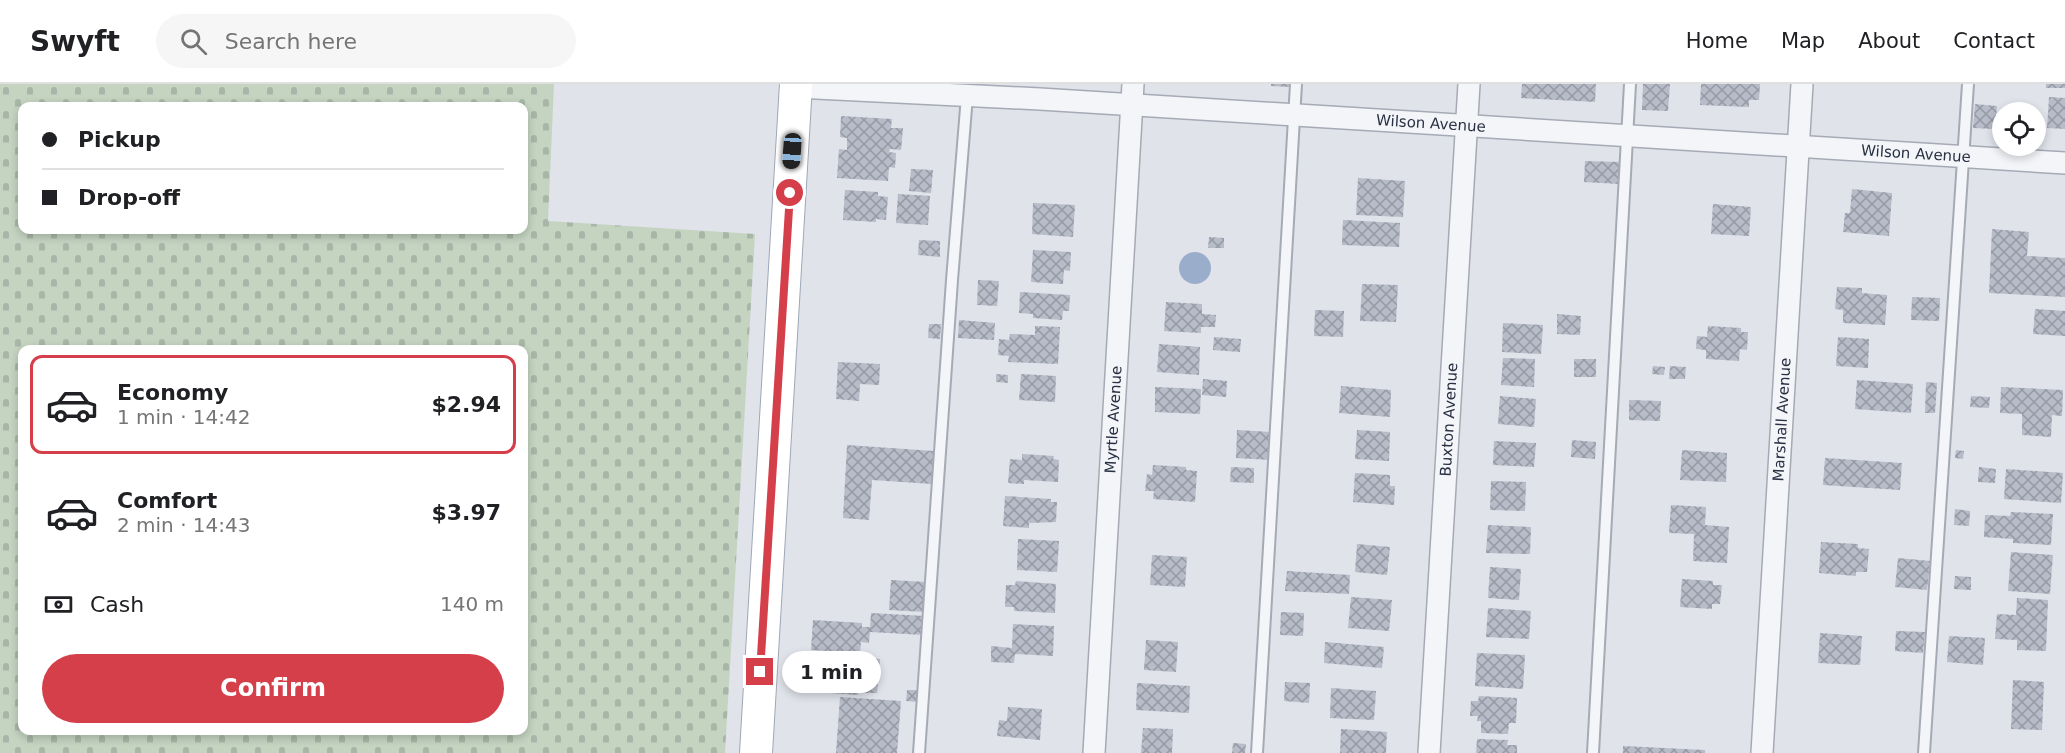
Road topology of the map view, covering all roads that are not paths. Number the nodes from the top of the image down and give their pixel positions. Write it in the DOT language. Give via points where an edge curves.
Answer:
graph roads {
  1 [pos="1296,84"];
  2 [pos="1470,84"];
  3 [pos="1630,84"];
  4 [pos="1802,84"];
  5 [pos="1968,84"];
  6 [pos="796,86"];
  7 [pos="963,92"];
  8 [pos="1132,94"];
  9 [pos="1294,115"];
  10 [pos="1467,127"];
  11 [pos="1627,137"];
  12 [pos="1798,147"];
  13 [pos="1964,157"];
  14 [pos="2065,163"];
  15 [pos="756,753"];
  16 [pos="919,753"];
  17 [pos="1094,753"];
  18 [pos="1257,753"];
  19 [pos="1429,753"];
  20 [pos="1593,753"];
  21 [pos="1762,753"];
  22 [pos="1924,753"];
  1 -- 9 [label="lane"];
  2 -- 10 [label="street, Buxton Avenue"];
  3 -- 11 [label="lane"];
  4 -- 12 [label="street, Marshall Avenue"];
  5 -- 13 [label="lane"];
  6 -- 7 [label="street, Wilson Avenue"];
  6 -- 15 [label="main road"];
  7 -- 8 [label="street, Wilson Avenue"];
  7 -- 16 [label="lane"];
  8 -- 9 [label="street, Wilson Avenue"];
  8 -- 17 [label="street, Myrtle Avenue"];
  9 -- 10 [label="street, Wilson Avenue"];
  9 -- 18 [label="lane"];
  10 -- 11 [label="street, Wilson Avenue"];
  10 -- 19 [label="street, Buxton Avenue"];
  11 -- 12 [label="street, Wilson Avenue"];
  11 -- 20 [label="lane"];
  12 -- 13 [label="street, Wilson Avenue"];
  12 -- 21 [label="street, Marshall Avenue"];
  13 -- 14 [label="street, Wilson Avenue"];
  13 -- 22 [label="lane"];
}
